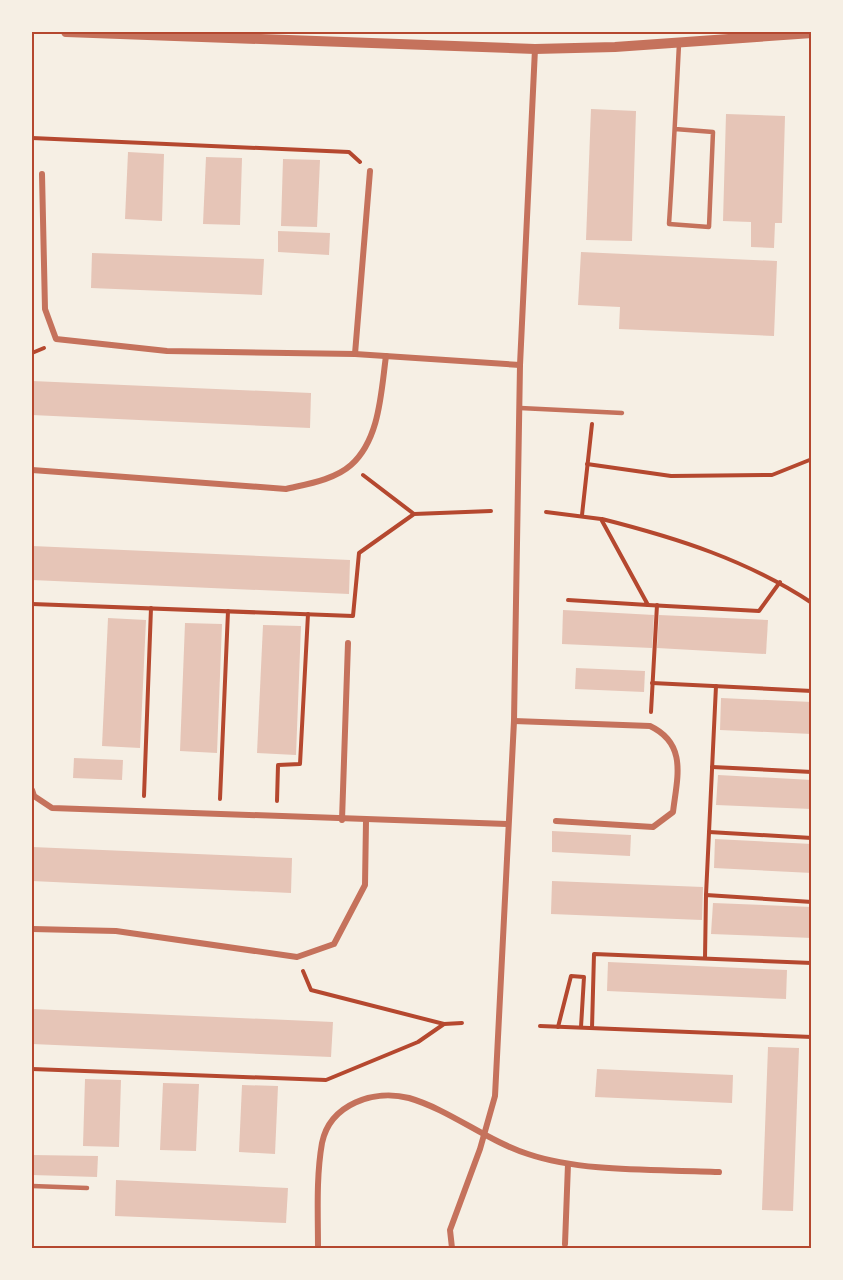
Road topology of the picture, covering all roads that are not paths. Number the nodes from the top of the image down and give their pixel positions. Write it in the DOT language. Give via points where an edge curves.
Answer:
graph roads {
  1 [pos="66,32"];
  2 [pos="123,33"];
  3 [pos="804,33"];
  4 [pos="336,37"];
  5 [pos="680,41"];
  6 [pos="535,49"];
  7 [pos="675,129"];
  8 [pos="370,171"];
  9 [pos="42,174"];
  10 [pos="355,354"];
  11 [pos="386,356"];
  12 [pos="520,365"];
  13 [pos="520,408"];
  14 [pos="622,413"];
  15 [pos="32,470"];
  16 [pos="348,643"];
  17 [pos="514,721"];
  18 [pos="32,790"];
  19 [pos="342,820"];
  20 [pos="366,821"];
  21 [pos="556,821"];
  22 [pos="507,824"];
  23 [pos="32,929"];
  24 [pos="484,1136"];
  25 [pos="568,1164"];
  26 [pos="719,1172"];
  27 [pos="32,1186"];
  28 [pos="87,1188"];
  29 [pos="565,1244"];
  30 [pos="318,1248"];
  31 [pos="452,1248"];
  1 -- 2 [label="street"];
  2 -- 4 [label="street"];
  3 -- 5 [label="street"];
  4 -- 6 [label="street"];
  5 -- 6 [label="street"];
  5 -- 7 [label="lane"];
  6 -- 12 [label="street"];
  7 -- 7 [label="lane" via="669,224 709,227 713,132"];
  8 -- 10 [label="street"];
  9 -- 10 [label="street" via="45,309 56,339 167,351"];
  10 -- 11 [label="street"];
  11 -- 12 [label="street"];
  11 -- 15 [label="street" via="378,414 367,442 350,465 319,481 286,489"];
  12 -- 13 [label="street"];
  13 -- 14 [label="lane"];
  13 -- 17 [label="street"];
  16 -- 19 [label="street"];
  17 -- 21 [label="street" via="650,726 664,733 679,763 673,812 653,827"];
  17 -- 22 [label="street"];
  18 -- 19 [label="street" via="34,796 52,808"];
  19 -- 20 [label="street"];
  20 -- 22 [label="street"];
  20 -- 23 [label="street" via="365,885 334,944 297,957 116,931"];
  22 -- 24 [label="street" via="495,1096"];
  24 -- 25 [label="street" via="529,1155"];
  24 -- 30 [label="street" via="410,1099 386,1095 363,1098 337,1115 322,1142"];
  24 -- 31 [label="street" via="450,1230"];
  25 -- 26 [label="street"];
  25 -- 29 [label="street"];
  27 -- 28 [label="lane"];
}
